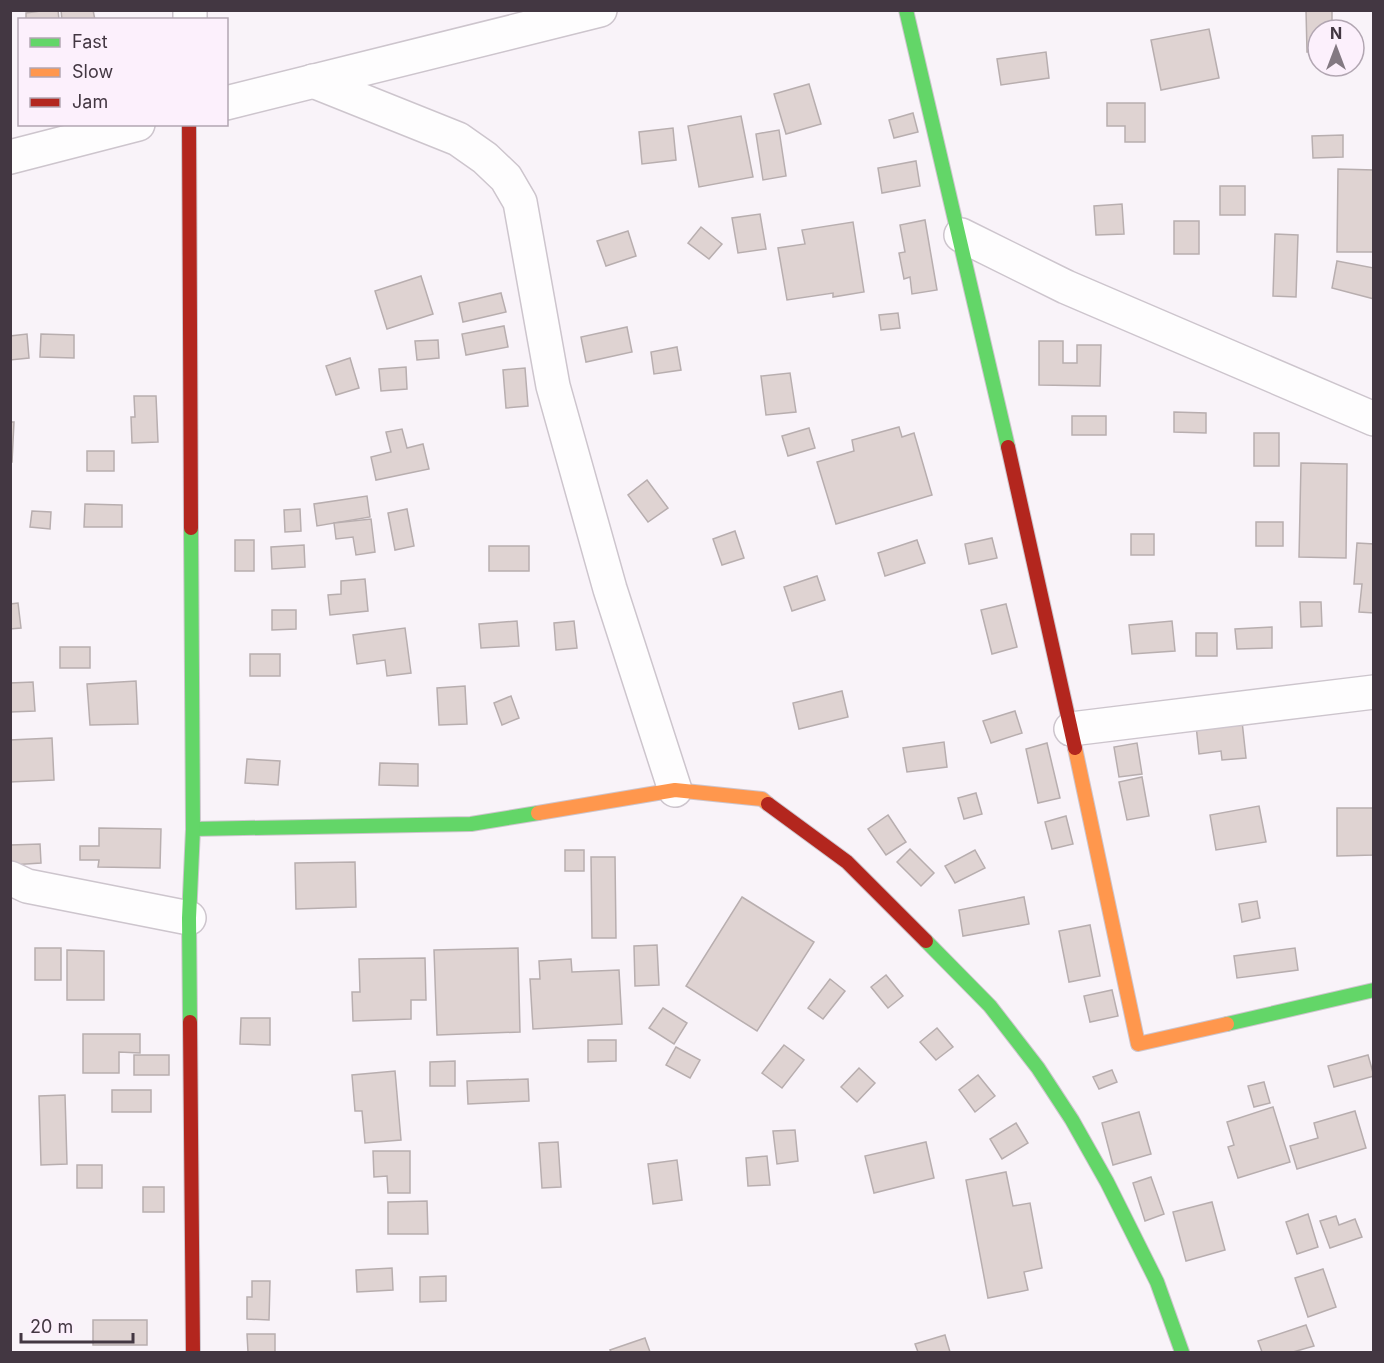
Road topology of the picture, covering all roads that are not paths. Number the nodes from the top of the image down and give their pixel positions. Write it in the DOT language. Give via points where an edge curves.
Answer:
graph roads {
  1 [pos="600,10"];
  2 [pos="906,10"];
  3 [pos="313,81"];
  4 [pos="228,102"];
  5 [pos="130,126"];
  6 [pos="189,126"];
  7 [pos="10,157"];
  8 [pos="960,235"];
  9 [pos="1374,419"];
  10 [pos="1374,692"];
  11 [pos="1071,729"];
  12 [pos="675,790"];
  13 [pos="193,829"];
  14 [pos="10,878"];
  15 [pos="189,918"];
  16 [pos="1374,990"];
  17 [pos="193,1353"];
  18 [pos="1182,1353"];
  1 -- 3 [label="street"];
  2 -- 8 [label="street"];
  3 -- 4 [label="street"];
  3 -- 12 [label="street" via="458,139 506,178 520,202 553,386 610,589"];
  5 -- 7 [label="street"];
  6 -- 13 [label="street"];
  8 -- 9 [label="street" via="1066,287"];
  8 -- 11 [label="street"];
  10 -- 11 [label="street"];
  11 -- 16 [label="street" via="1138,1044"];
  12 -- 13 [label="street" via="471,824"];
  12 -- 18 [label="street" via="762,799 847,862 990,1006 1038,1068 1107,1182 1157,1282"];
  13 -- 15 [label="street"];
  14 -- 15 [label="street" via="27,886"];
  15 -- 17 [label="street"];
}
